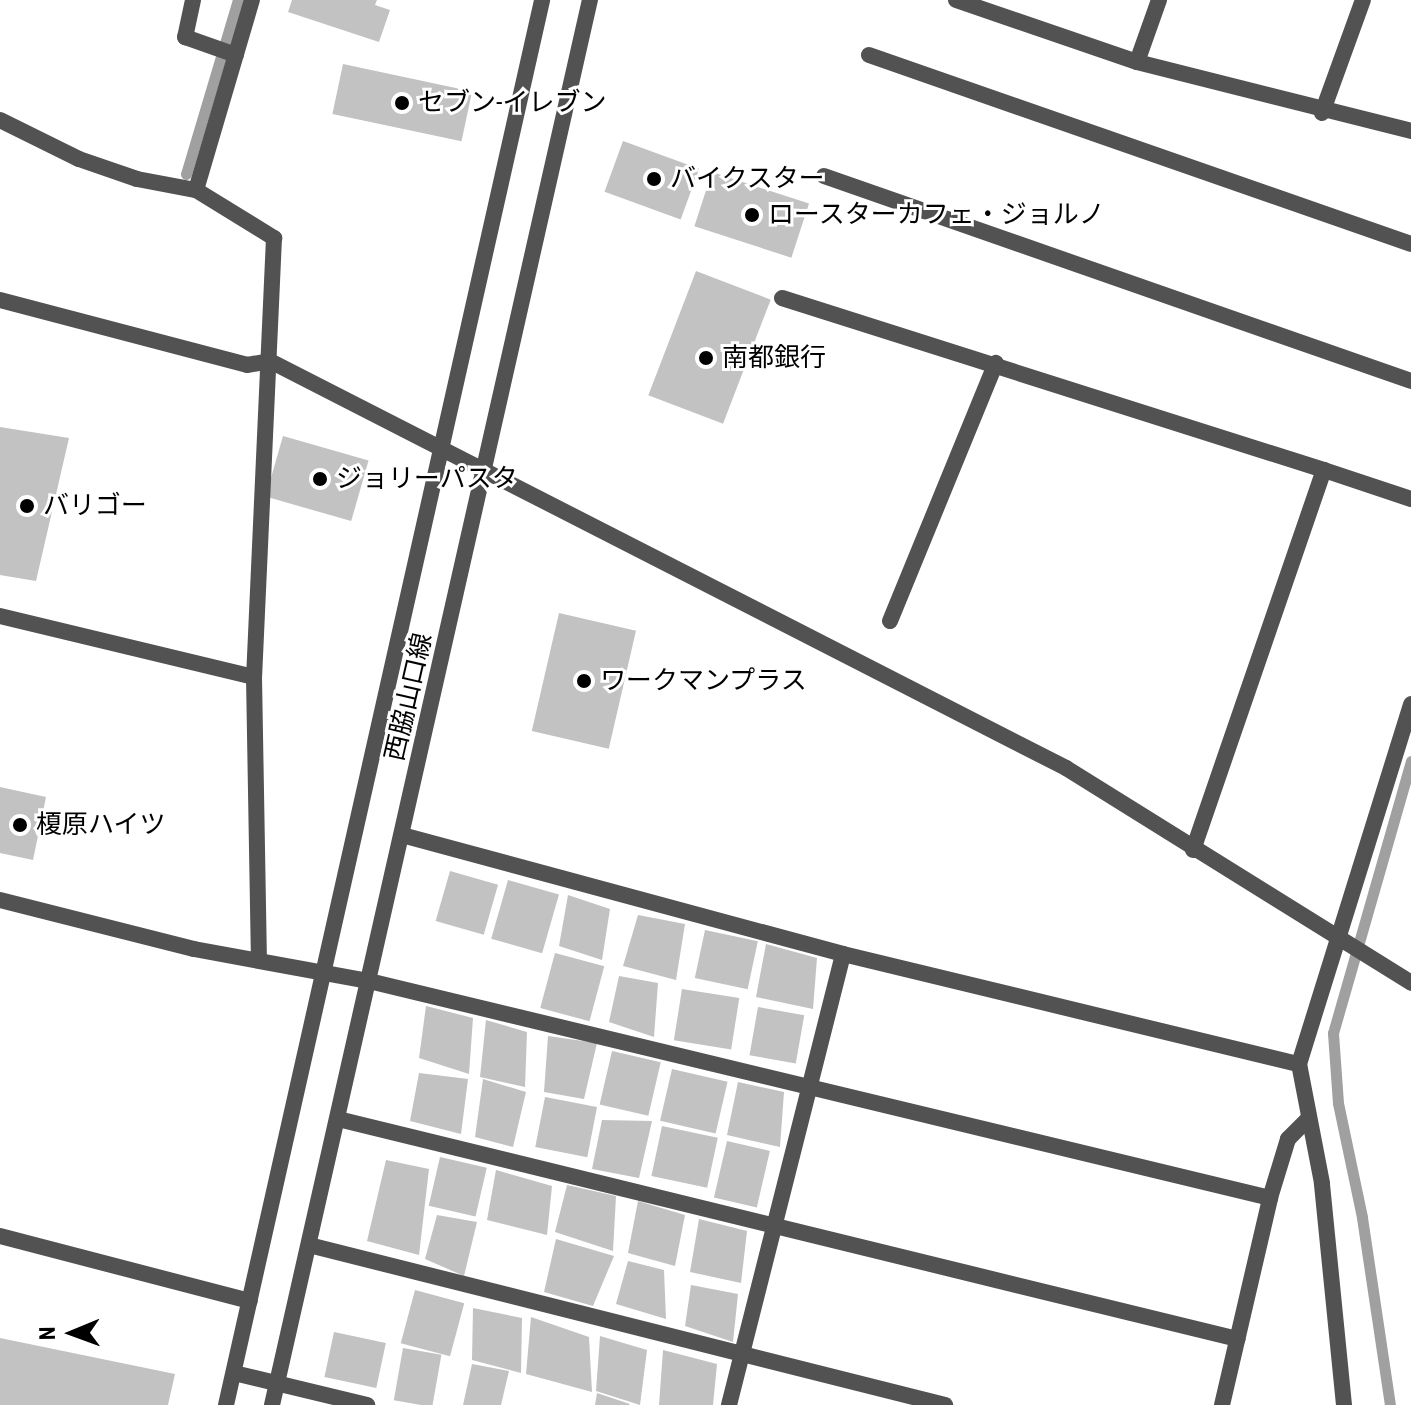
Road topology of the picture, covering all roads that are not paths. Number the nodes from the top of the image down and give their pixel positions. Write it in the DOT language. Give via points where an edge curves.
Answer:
graph roads {
  1 [pos="193,0"];
  2 [pos="252,0"];
  3 [pos="542,0"];
  4 [pos="590,0"];
  5 [pos="956,0"];
  6 [pos="1159,0"];
  7 [pos="1363,0"];
  8 [pos="224,51"];
  9 [pos="869,55"];
  10 [pos="1137,62"];
  11 [pos="1322,113"];
  12 [pos="0,120"];
  13 [pos="1411,131"];
  14 [pos="824,176"];
  15 [pos="196,190"];
  16 [pos="1411,244"];
  17 [pos="782,298"];
  18 [pos="0,300"];
  19 [pos="270,361"];
  20 [pos="996,363"];
  21 [pos="1411,381"];
  22 [pos="443,446"];
  23 [pos="1324,470"];
  24 [pos="485,472"];
  25 [pos="1411,499"];
  26 [pos="0,616"];
  27 [pos="890,621"];
  28 [pos="254,677"];
  29 [pos="1411,704"];
  30 [pos="402,835"];
  31 [pos="1193,850"];
  32 [pos="0,900"];
  33 [pos="1339,941"];
  34 [pos="843,954"];
  35 [pos="259,960"];
  36 [pos="326,971"];
  37 [pos="369,981"];
  38 [pos="1411,983"];
  39 [pos="1299,1064"];
  40 [pos="811,1086"];
  41 [pos="338,1119"];
  42 [pos="1308,1119"];
  43 [pos="1270,1198"];
  44 [pos="776,1226"];
  45 [pos="0,1236"];
  46 [pos="309,1245"];
  47 [pos="250,1301"];
  48 [pos="1237,1339"];
  49 [pos="742,1354"];
  50 [pos="234,1373"];
  51 [pos="277,1383"];
  52 [pos="226,1405"];
  53 [pos="272,1405"];
  54 [pos="367,1405"];
  55 [pos="729,1405"];
  56 [pos="945,1405"];
  57 [pos="1222,1405"];
  58 [pos="1344,1405"];
  1 -- 8 [label="street" via="185,37"];
  2 -- 8 [label="street"];
  3 -- 22 [label="street, 西脇山口線"];
  4 -- 24 [label="street, 西脇山口線"];
  5 -- 10 [label="street"];
  6 -- 10 [label="street"];
  7 -- 11 [label="street"];
  8 -- 15 [label="street"];
  9 -- 16 [label="street"];
  10 -- 11 [label="street"];
  11 -- 13 [label="street"];
  12 -- 15 [label="street" via="79,159 137,179"];
  14 -- 21 [label="street"];
  15 -- 19 [label="street" via="274,238"];
  17 -- 20 [label="street"];
  18 -- 19 [label="street" via="231,361"];
  19 -- 22 [label="street"];
  19 -- 28 [label="street"];
  20 -- 23 [label="street"];
  20 -- 27 [label="street"];
  22 -- 24 [label="street"];
  22 -- 36 [label="street, 西脇山口線"];
  23 -- 25 [label="street"];
  23 -- 31 [label="street"];
  24 -- 30 [label="street, 西脇山口線"];
  24 -- 31 [label="street" via="1066,768"];
  26 -- 28 [label="street"];
  28 -- 35 [label="street"];
  29 -- 33 [label="street"];
  30 -- 34 [label="street"];
  30 -- 37 [label="street, 西脇山口線"];
  31 -- 33 [label="street"];
  32 -- 35 [label="street"];
  33 -- 38 [label="street"];
  33 -- 39 [label="street"];
  34 -- 39 [label="street"];
  34 -- 40 [label="street"];
  35 -- 36 [label="street"];
  36 -- 37 [label="street"];
  36 -- 47 [label="street, 西脇山口線"];
  37 -- 40 [label="street"];
  37 -- 41 [label="street, 西脇山口線"];
  39 -- 42 [label="street"];
  40 -- 43 [label="street"];
  40 -- 44 [label="street"];
  41 -- 44 [label="street"];
  41 -- 46 [label="street, 西脇山口線"];
  42 -- 43 [label="street" via="1288,1139"];
  42 -- 58 [label="street" via="1322,1183"];
  43 -- 48 [label="street"];
  44 -- 48 [label="street"];
  44 -- 49 [label="street"];
  45 -- 47 [label="street"];
  46 -- 49 [label="street"];
  46 -- 51 [label="street, 西脇山口線"];
  47 -- 50 [label="street, 西脇山口線"];
  48 -- 57 [label="street"];
  49 -- 55 [label="street"];
  49 -- 56 [label="street"];
  50 -- 51 [label="street"];
  50 -- 52 [label="street, 西脇山口線"];
  51 -- 53 [label="street, 西脇山口線"];
  51 -- 54 [label="street"];
}
